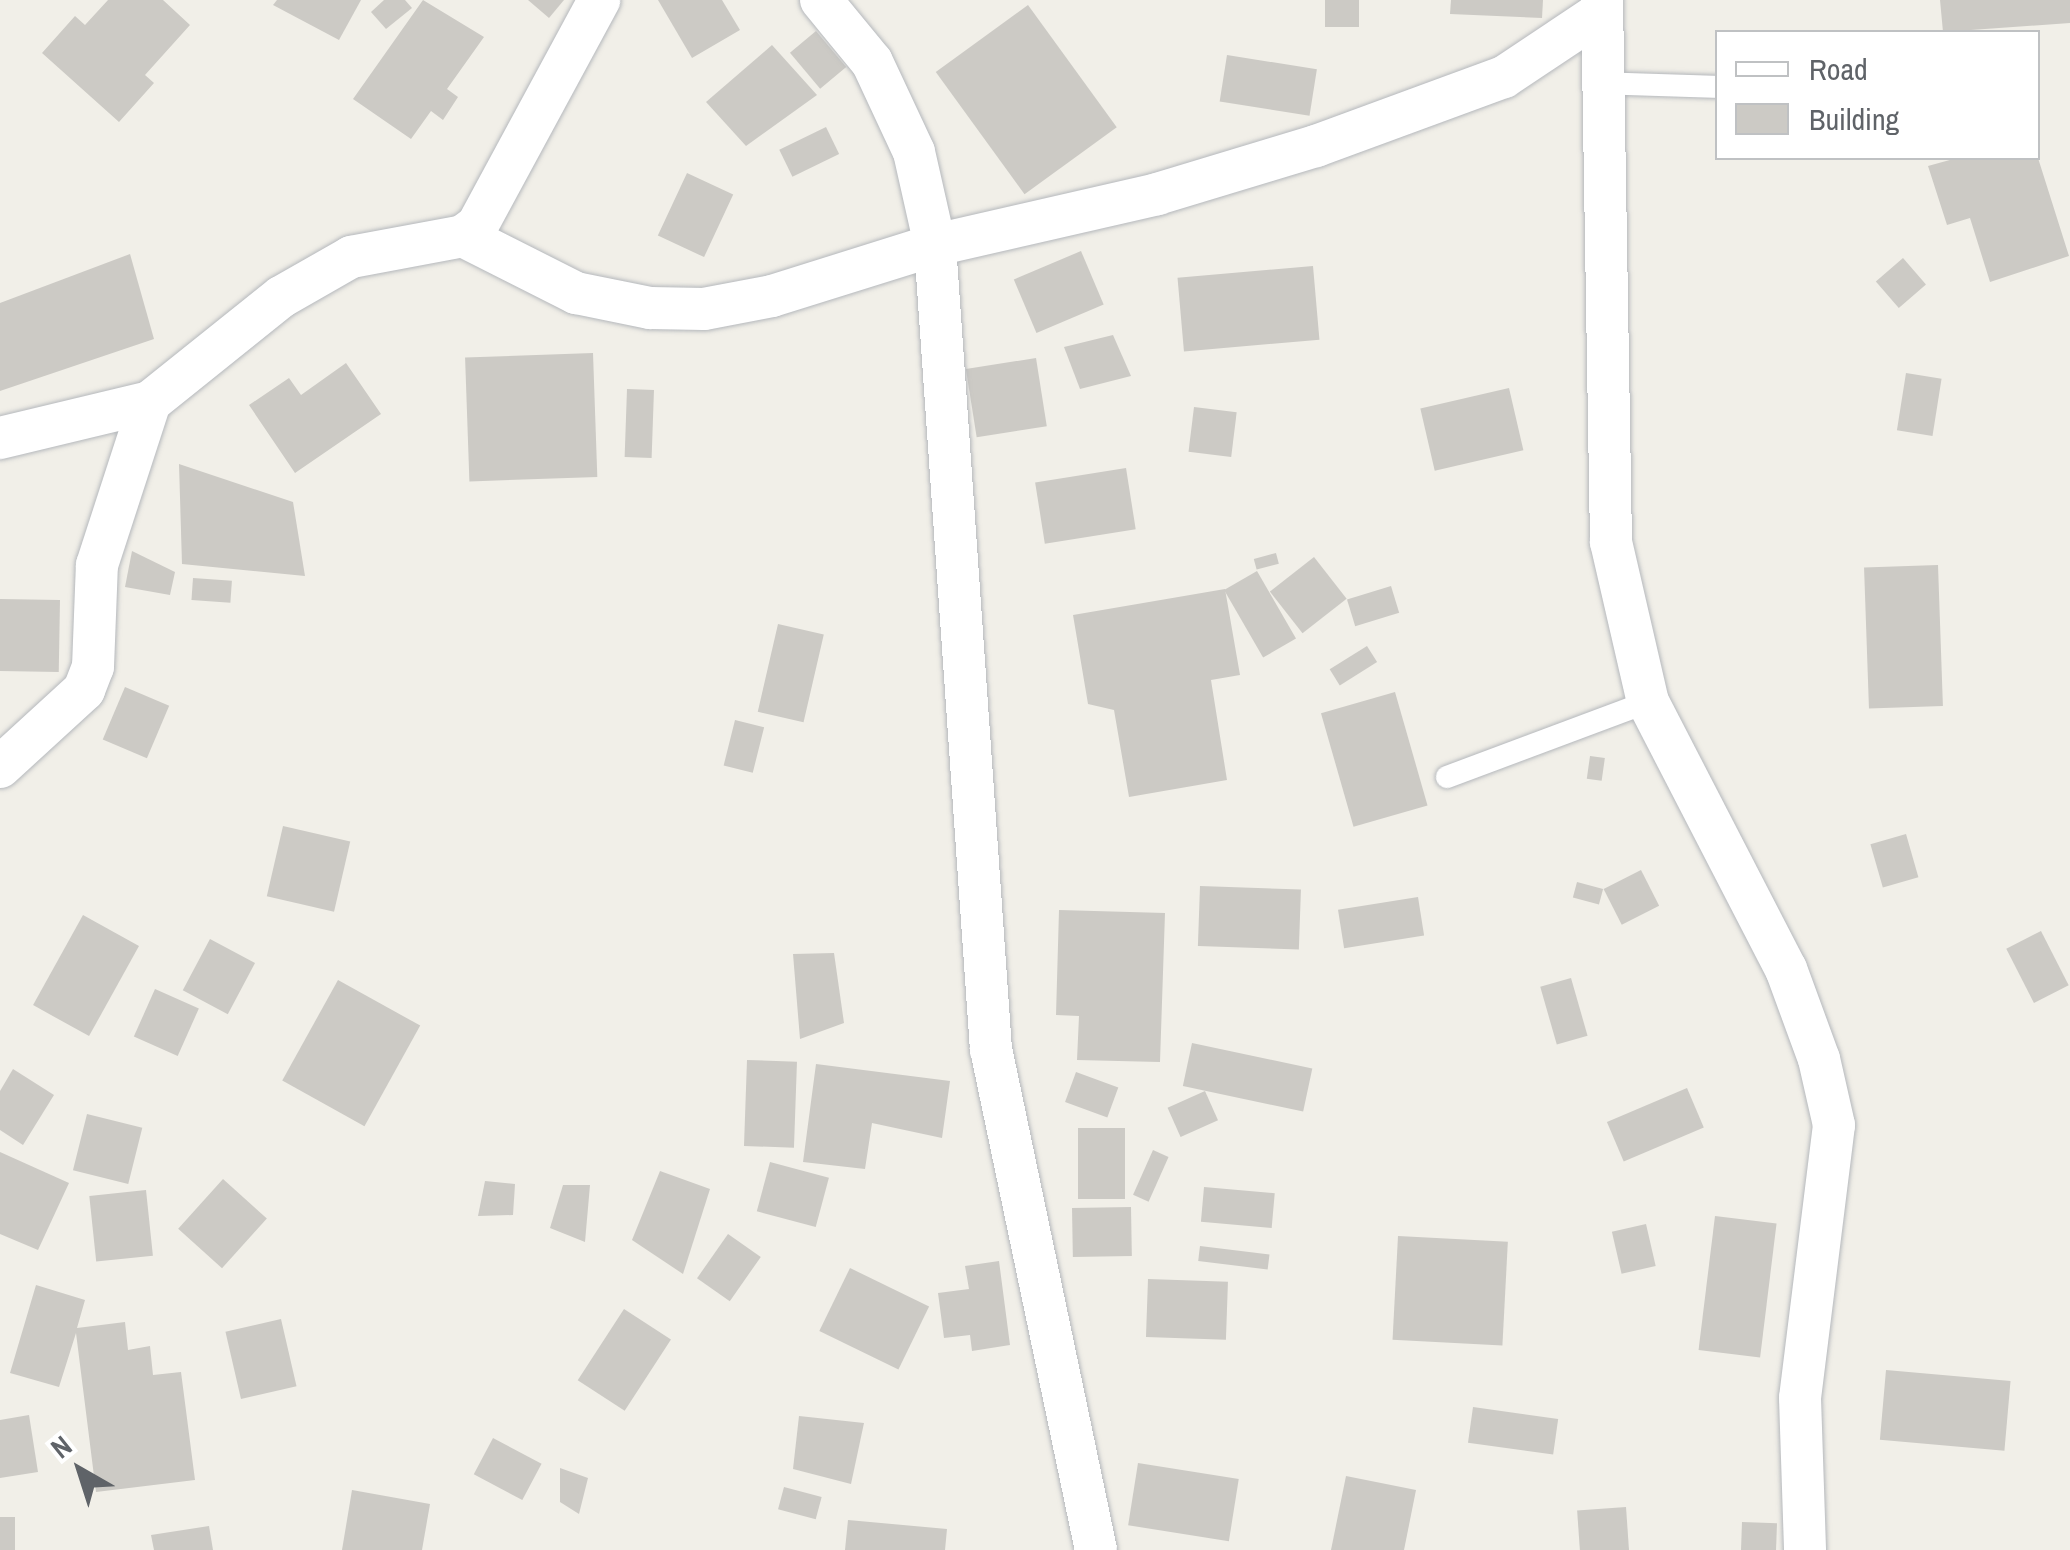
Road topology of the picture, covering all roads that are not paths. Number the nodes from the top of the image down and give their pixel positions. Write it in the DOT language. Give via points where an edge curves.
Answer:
graph roads {
  1 [pos="599,0"];
  2 [pos="821,0"];
  3 [pos="1599,7"];
  4 [pos="1599,83"];
  5 [pos="1715,87"];
  6 [pos="463,236"];
  7 [pos="935,245"];
  8 [pos="150,402"];
  9 [pos="0,438"];
  10 [pos="1648,702"];
  11 [pos="0,767"];
  12 [pos="1447,777"];
  13 [pos="1096,1550"];
  14 [pos="1805,1550"];
  1 -- 6 [label="street" via="478,226"];
  2 -- 7 [label="street" via="872,62 914,152"];
  3 -- 4 [label="street"];
  3 -- 7 [label="street" via="1504,77 1316,146 1156,194"];
  4 -- 5 [label="lane"];
  4 -- 10 [label="street" via="1611,542"];
  6 -- 7 [label="street" via="576,292 650,308 704,309 772,296"];
  6 -- 8 [label="street" via="352,257 281,297"];
  7 -- 13 [label="street" via="991,1049"];
  8 -- 9 [label="street"];
  8 -- 11 [label="street" via="96,565 92,667 84,690"];
  10 -- 12 [label="lane"];
  10 -- 14 [label="street" via="1786,969 1819,1059 1834,1125 1800,1398"];
}
